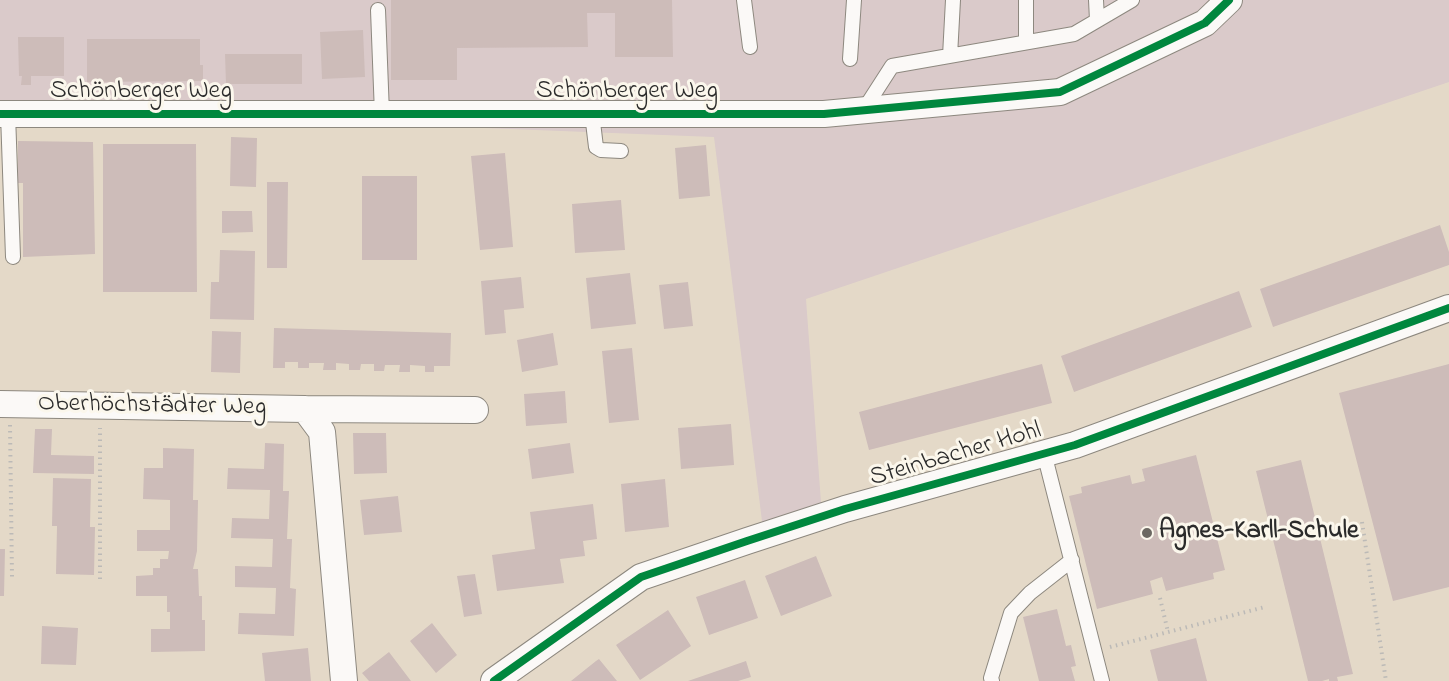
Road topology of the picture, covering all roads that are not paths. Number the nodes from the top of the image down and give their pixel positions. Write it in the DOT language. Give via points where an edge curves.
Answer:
graph roads {
  1 [pos="744,0"];
  2 [pos="854,0"];
  3 [pos="953,0"];
  4 [pos="1026,0"];
  5 [pos="1096,0"];
  6 [pos="1132,0"];
  7 [pos="1229,0"];
  8 [pos="378,10"];
  9 [pos="1097,20"];
  10 [pos="1026,42"];
  11 [pos="750,47"];
  12 [pos="950,56"];
  13 [pos="850,59"];
  14 [pos="863,111"];
  15 [pos="4,114"];
  16 [pos="382,114"];
  17 [pos="592,114"];
  18 [pos="621,151"];
  19 [pos="13,257"];
  20 [pos="1449,308"];
  21 [pos="5,404"];
  22 [pos="305,409"];
  23 [pos="475,410"];
  24 [pos="1044,453"];
  25 [pos="1072,560"];
  26 [pos="344,681"];
  27 [pos="494,681"];
  28 [pos="992,681"];
  29 [pos="1102,681"];
  1 -- 11 [label="lane"];
  2 -- 13 [label="lane"];
  3 -- 12 [label="lane"];
  4 -- 10 [label="lane"];
  5 -- 9 [label="lane"];
  6 -- 9 [label="lane"];
  7 -- 14 [label="street, Schönberger Weg" via="1205,22 1060,92"];
  8 -- 16 [label="lane"];
  9 -- 10 [label="lane" via="1074,34"];
  10 -- 12 [label="lane"];
  12 -- 14 [label="lane" via="892,66"];
  14 -- 17 [label="street, Schönberger Weg"];
  15 -- 16 [label="street, Schönberger Weg"];
  15 -- 19 [label="lane"];
  16 -- 17 [label="street, Schönberger Weg"];
  17 -- 18 [label="lane" via="596,147"];
  20 -- 24 [label="street, Steinbacher Hohl"];
  21 -- 22 [label="street, Oberhöchstädter Weg"];
  22 -- 23 [label="street, Oberhöchstädter Weg"];
  22 -- 26 [label="street" via="322,432"];
  24 -- 25 [label="lane"];
  24 -- 27 [label="street, Steinbacher Hohl" via="845,509 641,578"];
  25 -- 28 [label="lane" via="1011,613"];
  25 -- 29 [label="lane"];
}
